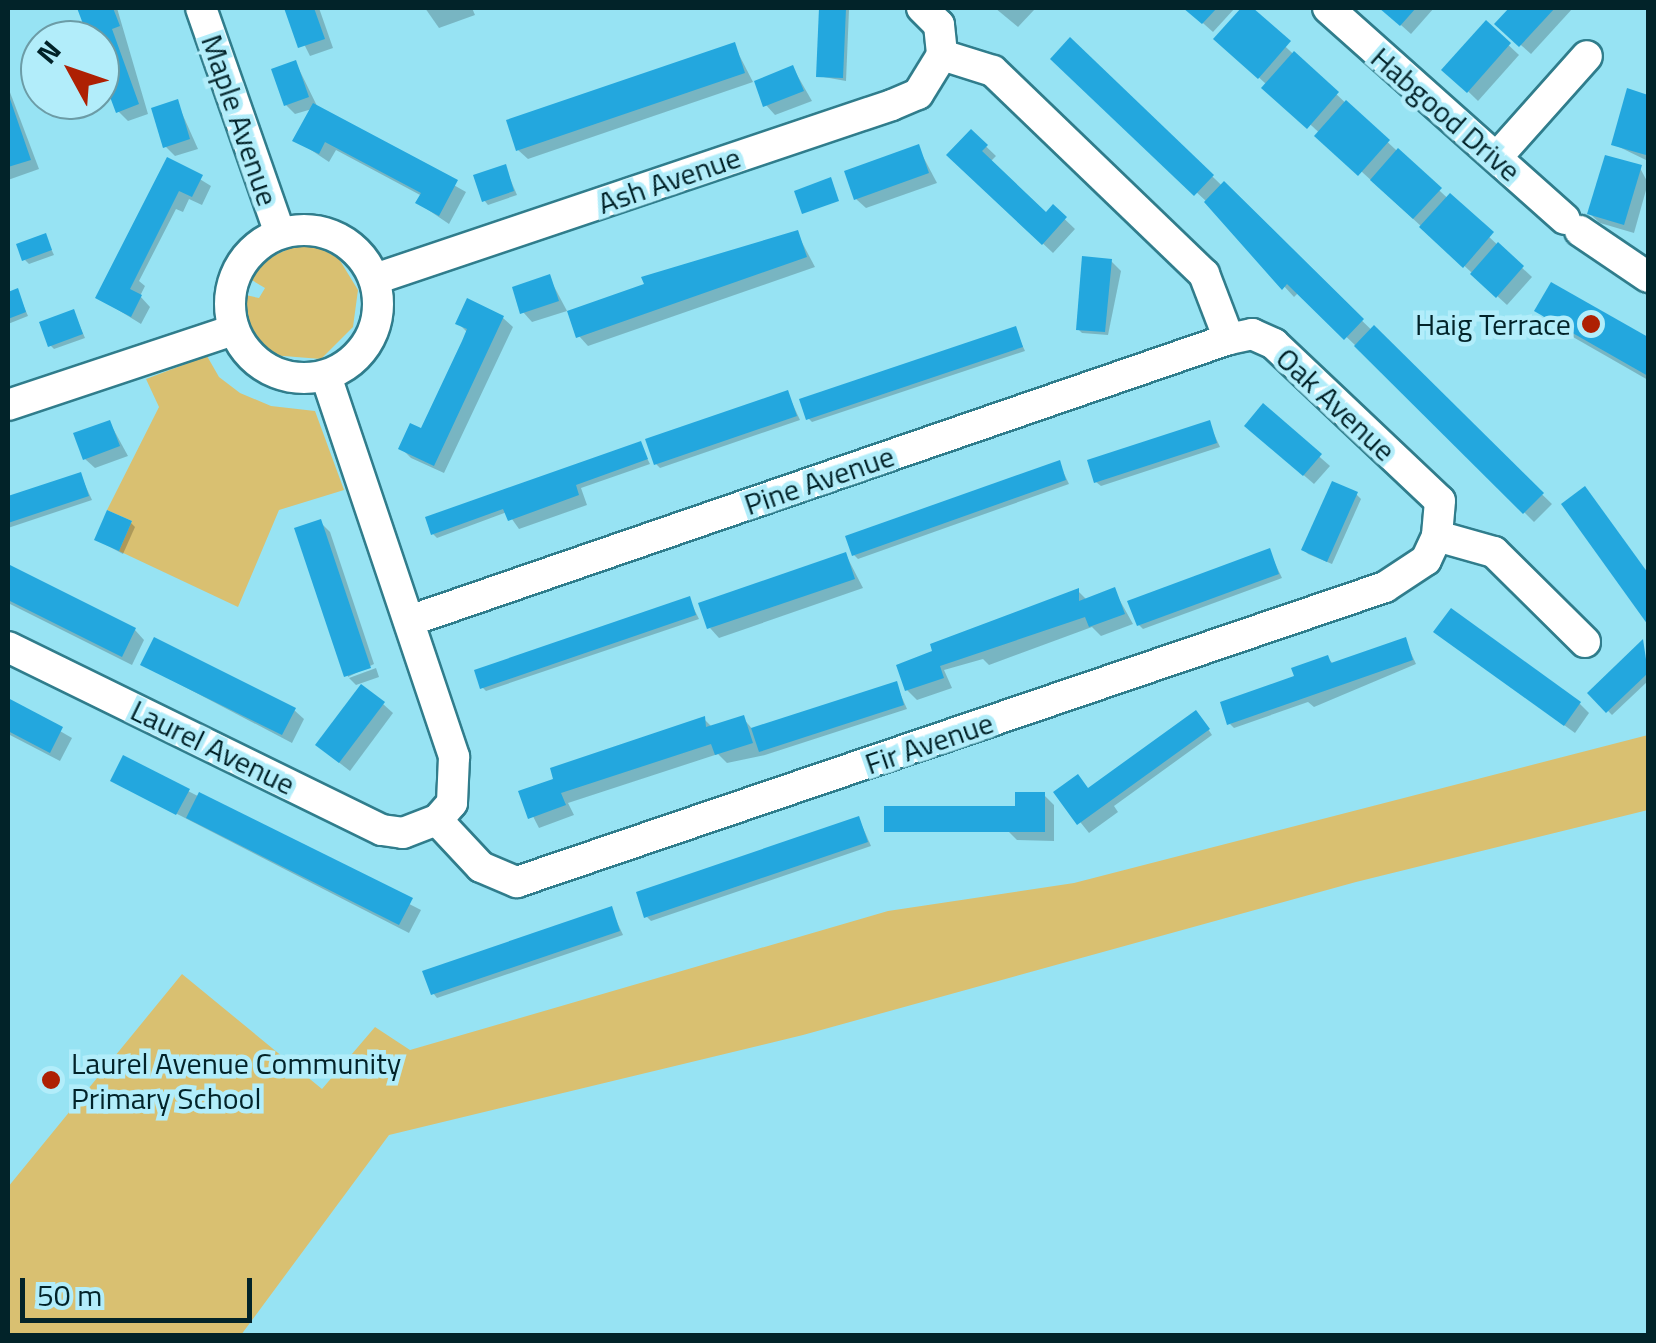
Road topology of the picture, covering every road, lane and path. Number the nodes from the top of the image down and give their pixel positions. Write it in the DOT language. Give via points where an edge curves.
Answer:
graph roads {
  1 [pos="201,8"];
  2 [pos="922,8"];
  3 [pos="1328,8"];
  4 [pos="942,55"];
  5 [pos="1587,56"];
  6 [pos="1496,157"];
  7 [pos="280,233"];
  8 [pos="1648,277"];
  9 [pos="375,280"];
  10 [pos="234,330"];
  11 [pos="1229,339"];
  12 [pos="326,376"];
  13 [pos="8,405"];
  14 [pos="1437,536"];
  15 [pos="408,621"];
  16 [pos="1585,642"];
  17 [pos="8,647"];
  18 [pos="429,825"];
  1 -- 7 [label="street, Maple Avenue"];
  2 -- 4 [label="street" via="939,25"];
  3 -- 6 [label="street, Habgood Drive"];
  4 -- 9 [label="street, Ash Avenue" via="918,94 892,105"];
  4 -- 11 [label="street" via="993,70 1204,274"];
  5 -- 6 [label="street"];
  6 -- 8 [label="street, Habgood Drive" via="1572,225"];
  7 -- 9 [label="street" via="328,232 350,244"];
  7 -- 10 [label="street" via="252,250 235,273 229,299"];
  9 -- 12 [label="street" via="379,305 371,336 351,362"];
  10 -- 12 [label="street" via="268,370"];
  10 -- 13 [label="street"];
  11 -- 14 [label="street, Oak Avenue" via="1252,334 1274,344 1440,502"];
  11 -- 15 [label="street, Pine Avenue"];
  12 -- 15 [label="street"];
  14 -- 16 [label="street" via="1494,552"];
  14 -- 18 [label="street, Fir Avenue" via="1426,560 1385,587 517,882 481,866"];
  15 -- 18 [label="street" via="454,757 452,803"];
  17 -- 18 [label="street, Laurel Avenue" via="382,830"];
}
